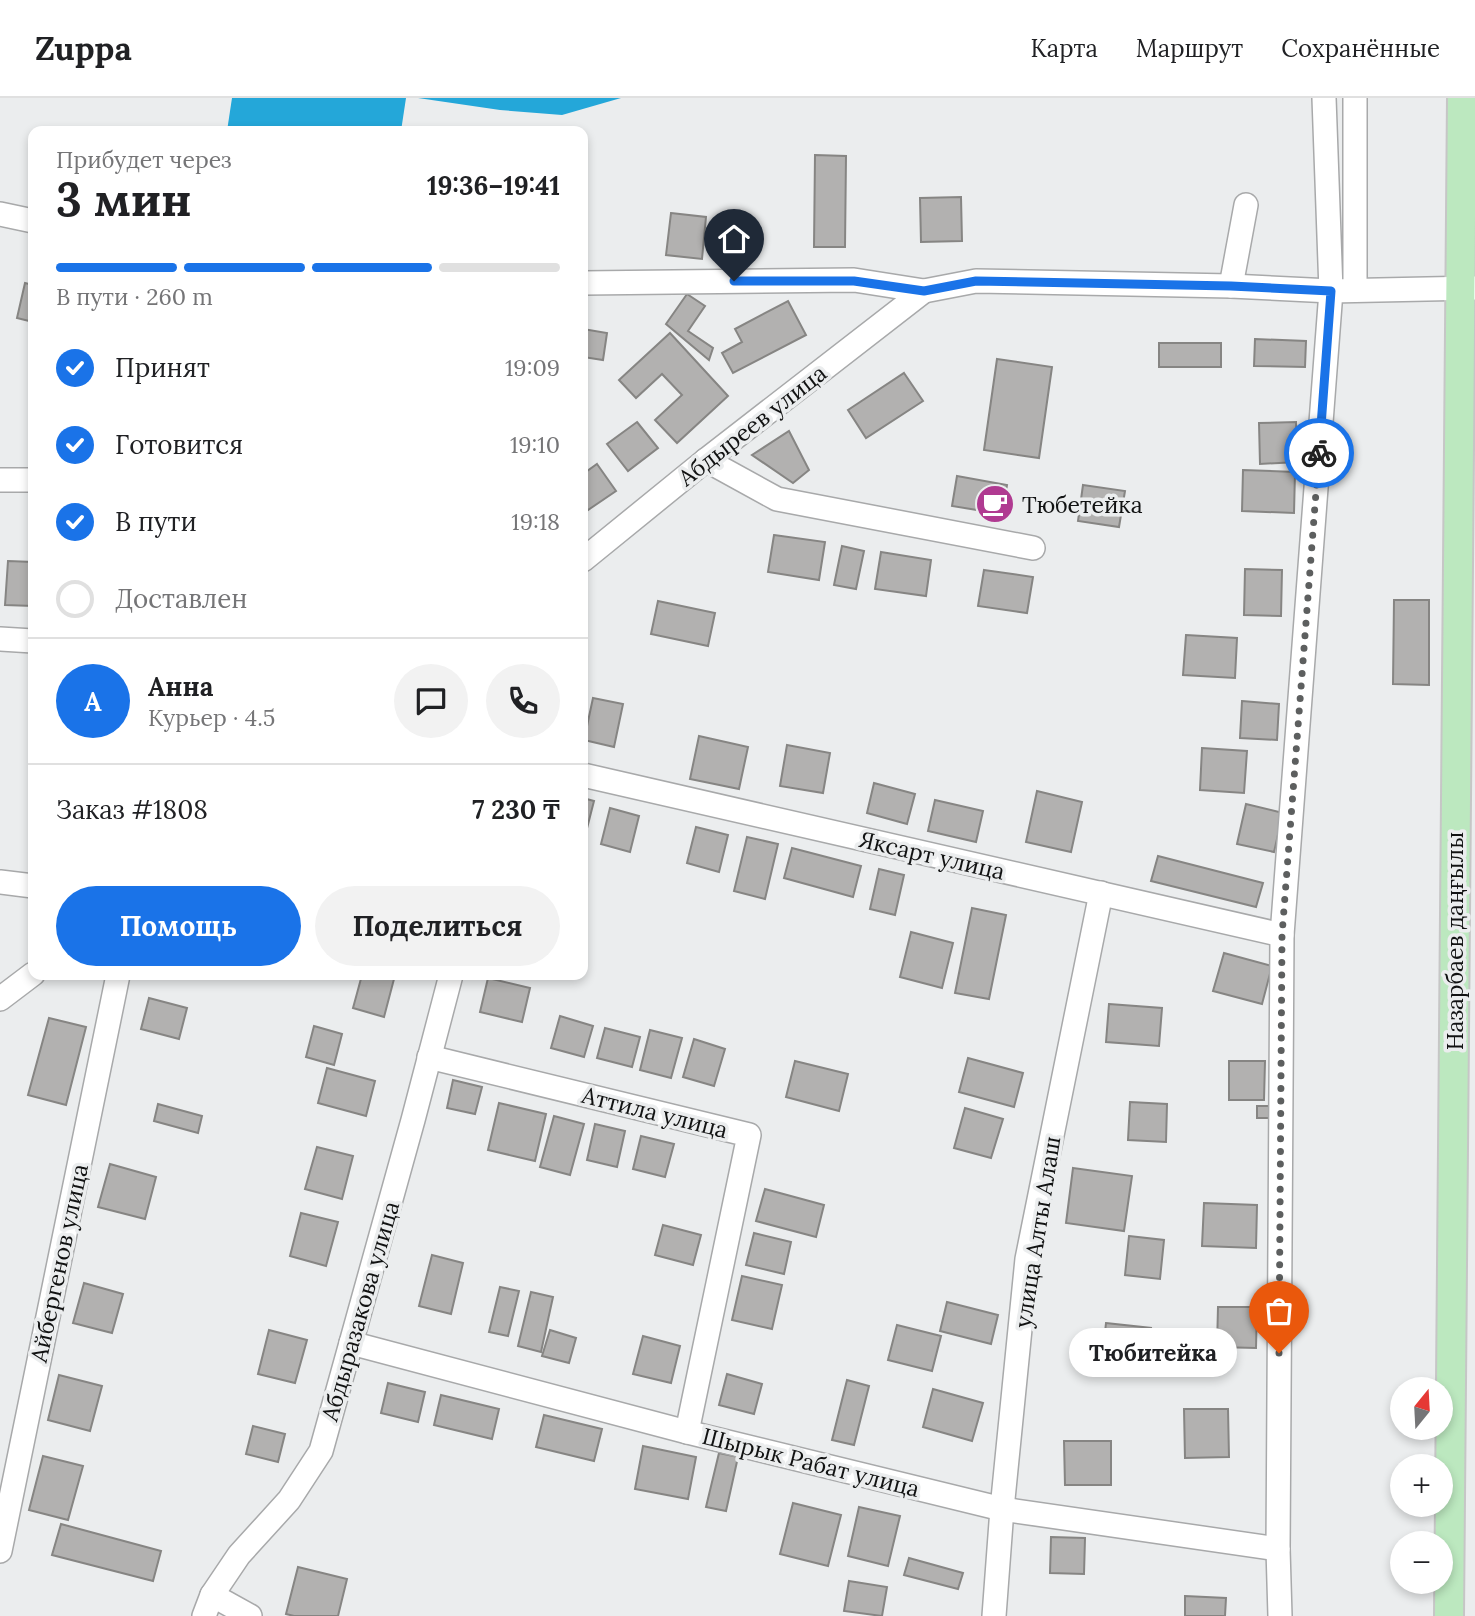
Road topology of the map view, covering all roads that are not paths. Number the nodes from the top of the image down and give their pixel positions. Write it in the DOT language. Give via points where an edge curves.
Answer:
graph roads {
  1 [pos="1324,98"];
  2 [pos="1354,98"];
  3 [pos="1462,98"];
  4 [pos="1246,205"];
  5 [pos="0,214"];
  6 [pos="28,220"];
  7 [pos="588,283"];
  8 [pos="1231,286"];
  9 [pos="1467,288"];
  10 [pos="1354,290"];
  11 [pos="924,291"];
  12 [pos="1331,291"];
  13 [pos="706,460"];
  14 [pos="0,480"];
  15 [pos="28,480"];
  16 [pos="1034,548"];
  17 [pos="588,557"];
  18 [pos="0,639"];
  19 [pos="28,641"];
  20 [pos="588,776"];
  21 [pos="0,882"];
  22 [pos="28,885"];
  23 [pos="1101,893"];
  24 [pos="1282,935"];
  25 [pos="28,978"];
  26 [pos="117,980"];
  27 [pos="450,980"];
  28 [pos="0,999"];
  29 [pos="429,1057"];
  30 [pos="351,1343"];
  31 [pos="687,1432"];
  32 [pos="1002,1509"];
  33 [pos="1278,1549"];
  34 [pos="0,1551"];
  35 [pos="208,1606"];
  36 [pos="250,1616"];
  37 [pos="994,1616"];
  38 [pos="1280,1616"];
  39 [pos="1449,1616"];
  1 -- 12 [label="street"];
  2 -- 10 [label="street"];
  3 -- 9 [label="main road, Назарбаев даңғылы"];
  4 -- 8 [label="street"];
  5 -- 6 [label="street"];
  7 -- 11 [label="street" via="854,281"];
  8 -- 11 [label="street" via="976,281"];
  8 -- 12 [label="street"];
  9 -- 10 [label="street"];
  9 -- 39 [label="main road, Назарбаев даңғылы"];
  10 -- 12 [label="street"];
  11 -- 13 [label="street, Абдыреев улица"];
  12 -- 24 [label="street"];
  13 -- 16 [label="street" via="777,499"];
  13 -- 17 [label="street, Абдыреев улица"];
  14 -- 15 [label="street"];
  18 -- 19 [label="street"];
  20 -- 23 [label="street, Яксарт улица"];
  21 -- 22 [label="street"];
  23 -- 24 [label="street, Яксарт улица"];
  23 -- 32 [label="street, улица Алты Алаш" via="1027,1259"];
  24 -- 33 [label="street"];
  25 -- 28 [label="street"];
  26 -- 34 [label="street, Айбергенов улица"];
  27 -- 29 [label="street, Абдыразакова улица"];
  29 -- 30 [label="street, Абдыразакова улица"];
  29 -- 31 [label="street, Аттила улица" via="749,1135"];
  30 -- 31 [label="street, Шырык Рабат улица"];
  30 -- 35 [label="street, Абдыразакова улица" via="321,1451 289,1500 239,1555"];
  31 -- 32 [label="street, Шырык Рабат улица"];
  32 -- 33 [label="street, Шырык Рабат улица"];
  32 -- 37 [label="street, улица Алты Алаш"];
  33 -- 38 [label="street"];
  35 -- 36 [label="street"];
}
